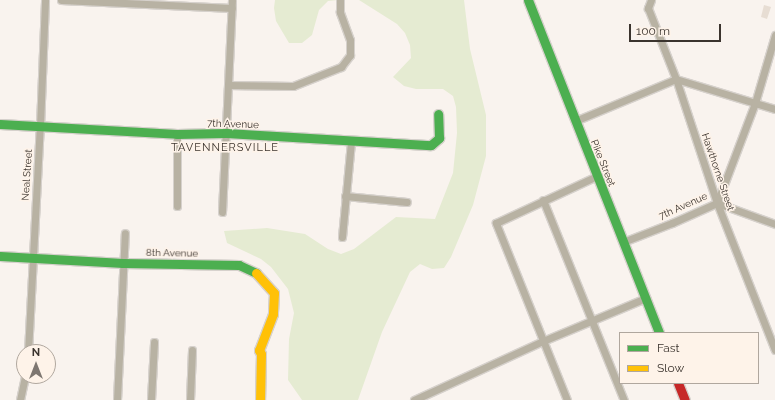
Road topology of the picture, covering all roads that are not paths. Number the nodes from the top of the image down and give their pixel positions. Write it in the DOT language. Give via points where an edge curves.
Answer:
graph roads {
  1 [pos="45,0"];
  2 [pos="61,0"];
  3 [pos="232,0"];
  4 [pos="340,0"];
  5 [pos="528,0"];
  6 [pos="650,0"];
  7 [pos="134,2"];
  8 [pos="232,8"];
  9 [pos="775,35"];
  10 [pos="676,79"];
  11 [pos="228,85"];
  12 [pos="755,103"];
  13 [pos="775,109"];
  14 [pos="438,114"];
  15 [pos="575,121"];
  16 [pos="0,124"];
  17 [pos="40,126"];
  18 [pos="226,133"];
  19 [pos="177,134"];
  20 [pos="351,142"];
  21 [pos="597,176"];
  22 [pos="345,196"];
  23 [pos="543,200"];
  24 [pos="407,202"];
  25 [pos="717,203"];
  26 [pos="177,206"];
  27 [pos="222,212"];
  28 [pos="775,224"];
  29 [pos="125,233"];
  30 [pos="342,237"];
  31 [pos="623,242"];
  32 [pos="0,256"];
  33 [pos="32,258"];
  34 [pos="123,263"];
  35 [pos="646,298"];
  36 [pos="592,321"];
  37 [pos="659,332"];
  38 [pos="543,341"];
  39 [pos="154,342"];
  40 [pos="28,344"];
  41 [pos="192,350"];
  42 [pos="775,350"];
  43 [pos="23,384"];
  44 [pos="678,384"];
  45 [pos="20,400"];
  46 [pos="117,400"];
  47 [pos="151,400"];
  48 [pos="190,400"];
  49 [pos="260,400"];
  50 [pos="414,400"];
  51 [pos="567,400"];
  52 [pos="624,400"];
  53 [pos="685,400"];
  1 -- 17 [label="street, Neal Street"];
  2 -- 7 [label="street"];
  3 -- 8 [label="street"];
  4 -- 11 [label="street" via="340,12 350,40 350,56 341,67 293,86"];
  5 -- 15 [label="street, Pike Street"];
  6 -- 10 [label="street, Hawthorne Street" via="648,8"];
  7 -- 8 [label="street"];
  8 -- 11 [label="street"];
  9 -- 12 [label="street"];
  10 -- 12 [label="street"];
  10 -- 15 [label="street"];
  10 -- 25 [label="street, Hawthorne Street"];
  11 -- 18 [label="street"];
  12 -- 13 [label="street"];
  12 -- 25 [label="street"];
  14 -- 20 [label="street, 7th Avenue" via="439,138 431,145"];
  15 -- 21 [label="street, Pike Street"];
  16 -- 17 [label="street, 7th Avenue"];
  17 -- 19 [label="street, 7th Avenue"];
  17 -- 33 [label="street, Neal Street"];
  18 -- 19 [label="street, 7th Avenue"];
  18 -- 20 [label="street, 7th Avenue"];
  18 -- 27 [label="street"];
  19 -- 26 [label="street"];
  20 -- 22 [label="street"];
  21 -- 23 [label="street"];
  21 -- 31 [label="street, Pike Street"];
  22 -- 24 [label="street"];
  22 -- 30 [label="street"];
  23 -- 36 [label="street"];
  23 -- 38 [label="street" via="496,223"];
  25 -- 28 [label="street, 7th Avenue"];
  25 -- 31 [label="street, 7th Avenue"];
  25 -- 42 [label="street, Hawthorne Street"];
  29 -- 34 [label="street"];
  31 -- 35 [label="street, Pike Street"];
  32 -- 33 [label="street, 8th Avenue"];
  33 -- 34 [label="street, 8th Avenue"];
  33 -- 40 [label="street, Neal Street"];
  34 -- 46 [label="street"];
  34 -- 49 [label="street, 8th Avenue" via="240,265 254,271 274,293 273,314 259,350"];
  35 -- 36 [label="street"];
  35 -- 37 [label="street, Pike Street"];
  36 -- 38 [label="street"];
  36 -- 52 [label="street"];
  38 -- 50 [label="street"];
  38 -- 51 [label="street"];
  39 -- 47 [label="street"];
  41 -- 48 [label="street"];
  43 -- 45 [label="street"];
  44 -- 53 [label="street"];
}
